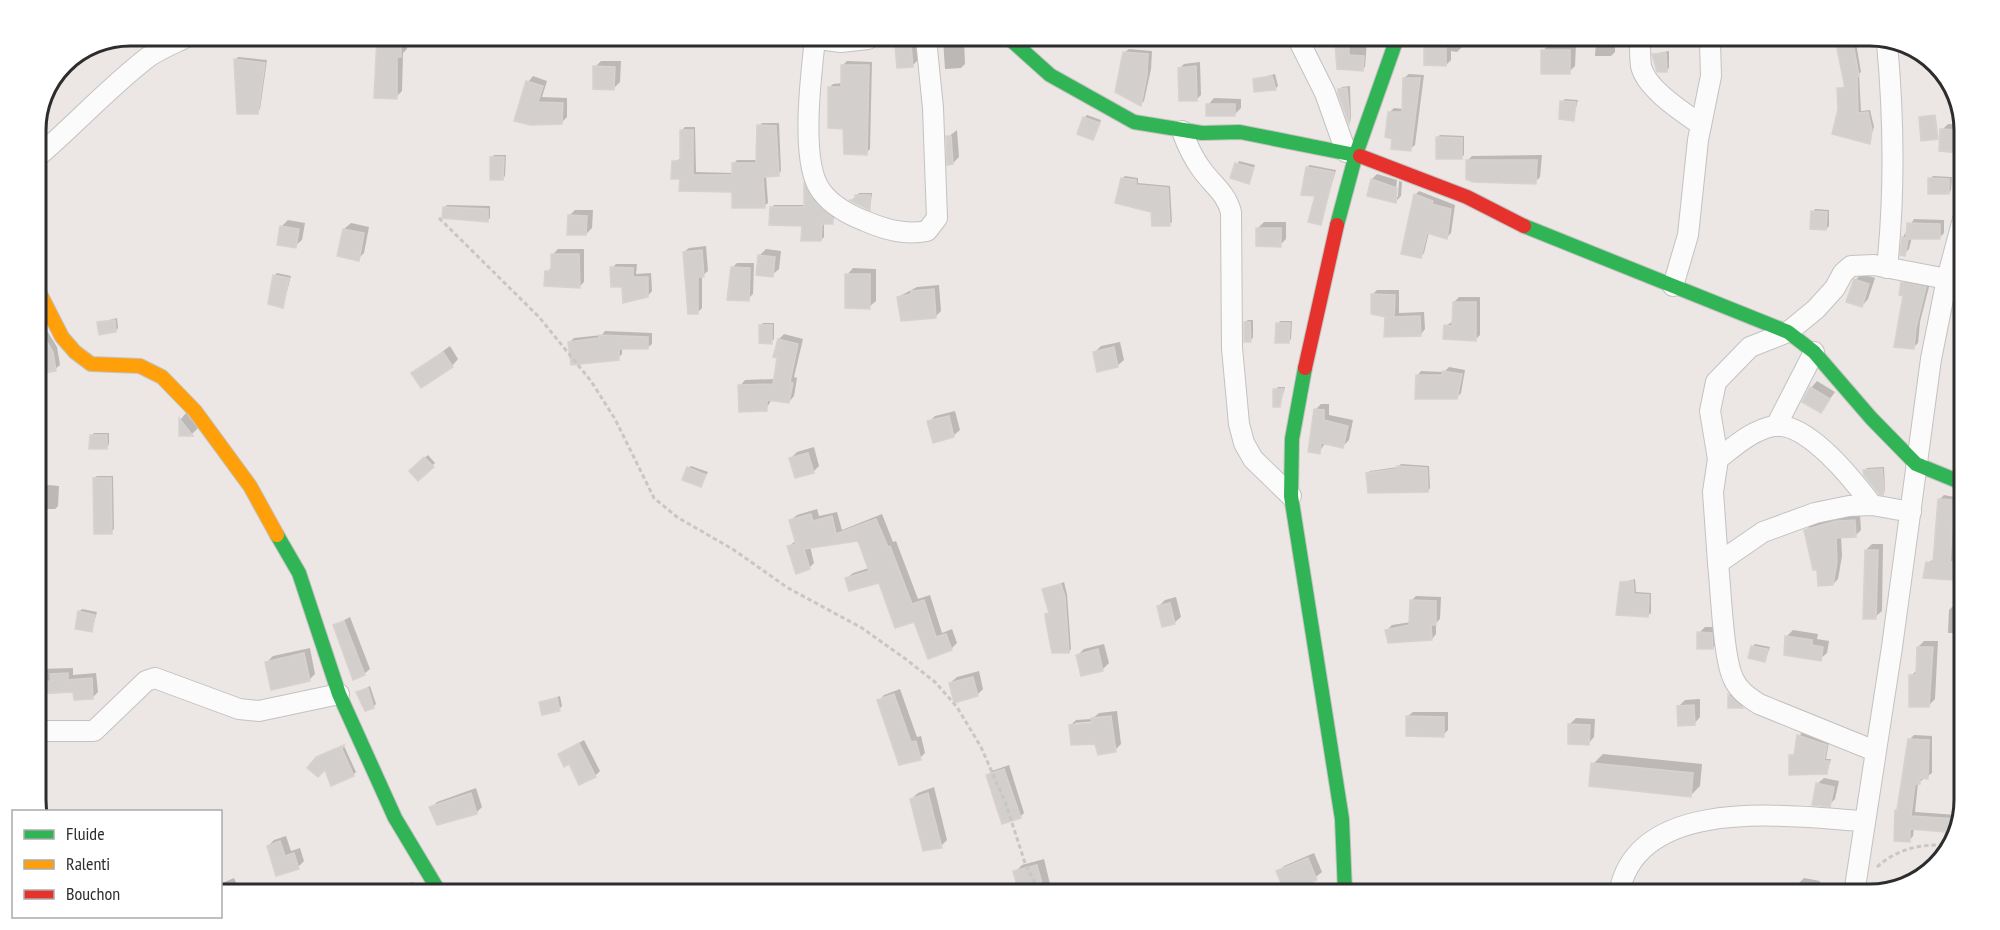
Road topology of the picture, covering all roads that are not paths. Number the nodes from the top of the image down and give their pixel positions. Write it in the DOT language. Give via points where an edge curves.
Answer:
graph roads {
  1 [pos="169,47"];
  2 [pos="816,47"];
  3 [pos="927,47"];
  4 [pos="1019,47"];
  5 [pos="1302,47"];
  6 [pos="1394,47"];
  7 [pos="1640,47"];
  8 [pos="1710,47"];
  9 [pos="1887,48"];
  10 [pos="1701,125"];
  11 [pos="1182,132"];
  12 [pos="47,149"];
  13 [pos="1351,153"];
  14 [pos="1953,256"];
  15 [pos="1887,268"];
  16 [pos="1947,279"];
  17 [pos="1673,286"];
  18 [pos="47,308"];
  19 [pos="1788,332"];
  20 [pos="1814,352"];
  21 [pos="1776,426"];
  22 [pos="1718,459"];
  23 [pos="1916,464"];
  24 [pos="1954,479"];
  25 [pos="1292,496"];
  26 [pos="1872,505"];
  27 [pos="1911,512"];
  28 [pos="1718,563"];
  29 [pos="339,694"];
  30 [pos="47,731"];
  31 [pos="1875,751"];
  32 [pos="1865,820"];
  33 [pos="435,884"];
  34 [pos="1345,884"];
  35 [pos="1622,884"];
  36 [pos="1855,884"];
  1 -- 12 [label="street" via="150,57 94,103"];
  2 -- 3 [label="street" via="809,143 811,168 818,186 832,203 852,216 909,234 927,231 937,218"];
  4 -- 11 [label="street" via="1050,75 1134,122"];
  5 -- 13 [label="street"];
  6 -- 13 [label="street"];
  7 -- 10 [label="street" via="1641,68 1648,78 1664,97"];
  8 -- 10 [label="street" via="1711,76"];
  9 -- 15 [label="street" via="1894,123"];
  10 -- 17 [label="street" via="1688,235"];
  11 -- 13 [label="street" via="1240,132"];
  11 -- 25 [label="street" via="1202,171 1227,200 1231,212 1232,348 1235,397 1244,442 1253,459"];
  13 -- 17 [label="street" via="1467,197 1542,235"];
  13 -- 25 [label="street" via="1325,287 1301,383 1292,440"];
  14 -- 16 [label="street"];
  15 -- 16 [label="street"];
  15 -- 19 [label="street" via="1851,266 1816,309"];
  16 -- 23 [label="street"];
  17 -- 19 [label="street"];
  18 -- 29 [label="street" via="62,337 91,364 140,366 162,377 227,453 299,573"];
  19 -- 20 [label="street"];
  19 -- 22 [label="street" via="1750,347 1716,382 1710,411"];
  20 -- 21 [label="street"];
  20 -- 23 [label="street"];
  21 -- 22 [label="street" via="1756,432"];
  21 -- 26 [label="street" via="1817,445 1843,467"];
  22 -- 28 [label="street" via="1713,492"];
  23 -- 24 [label="street"];
  23 -- 27 [label="street"];
  25 -- 34 [label="street" via="1341,819"];
  26 -- 27 [label="street"];
  26 -- 28 [label="street" via="1791,519 1763,532"];
  27 -- 31 [label="street"];
  28 -- 31 [label="street" via="1732,678 1743,693 1759,704"];
  29 -- 30 [label="street" via="259,711 239,709 155,678 146,681 94,731"];
  29 -- 33 [label="street" via="394,818"];
  31 -- 32 [label="street"];
  32 -- 35 [label="street" via="1765,815 1690,822 1631,860"];
  32 -- 36 [label="street"];
}
